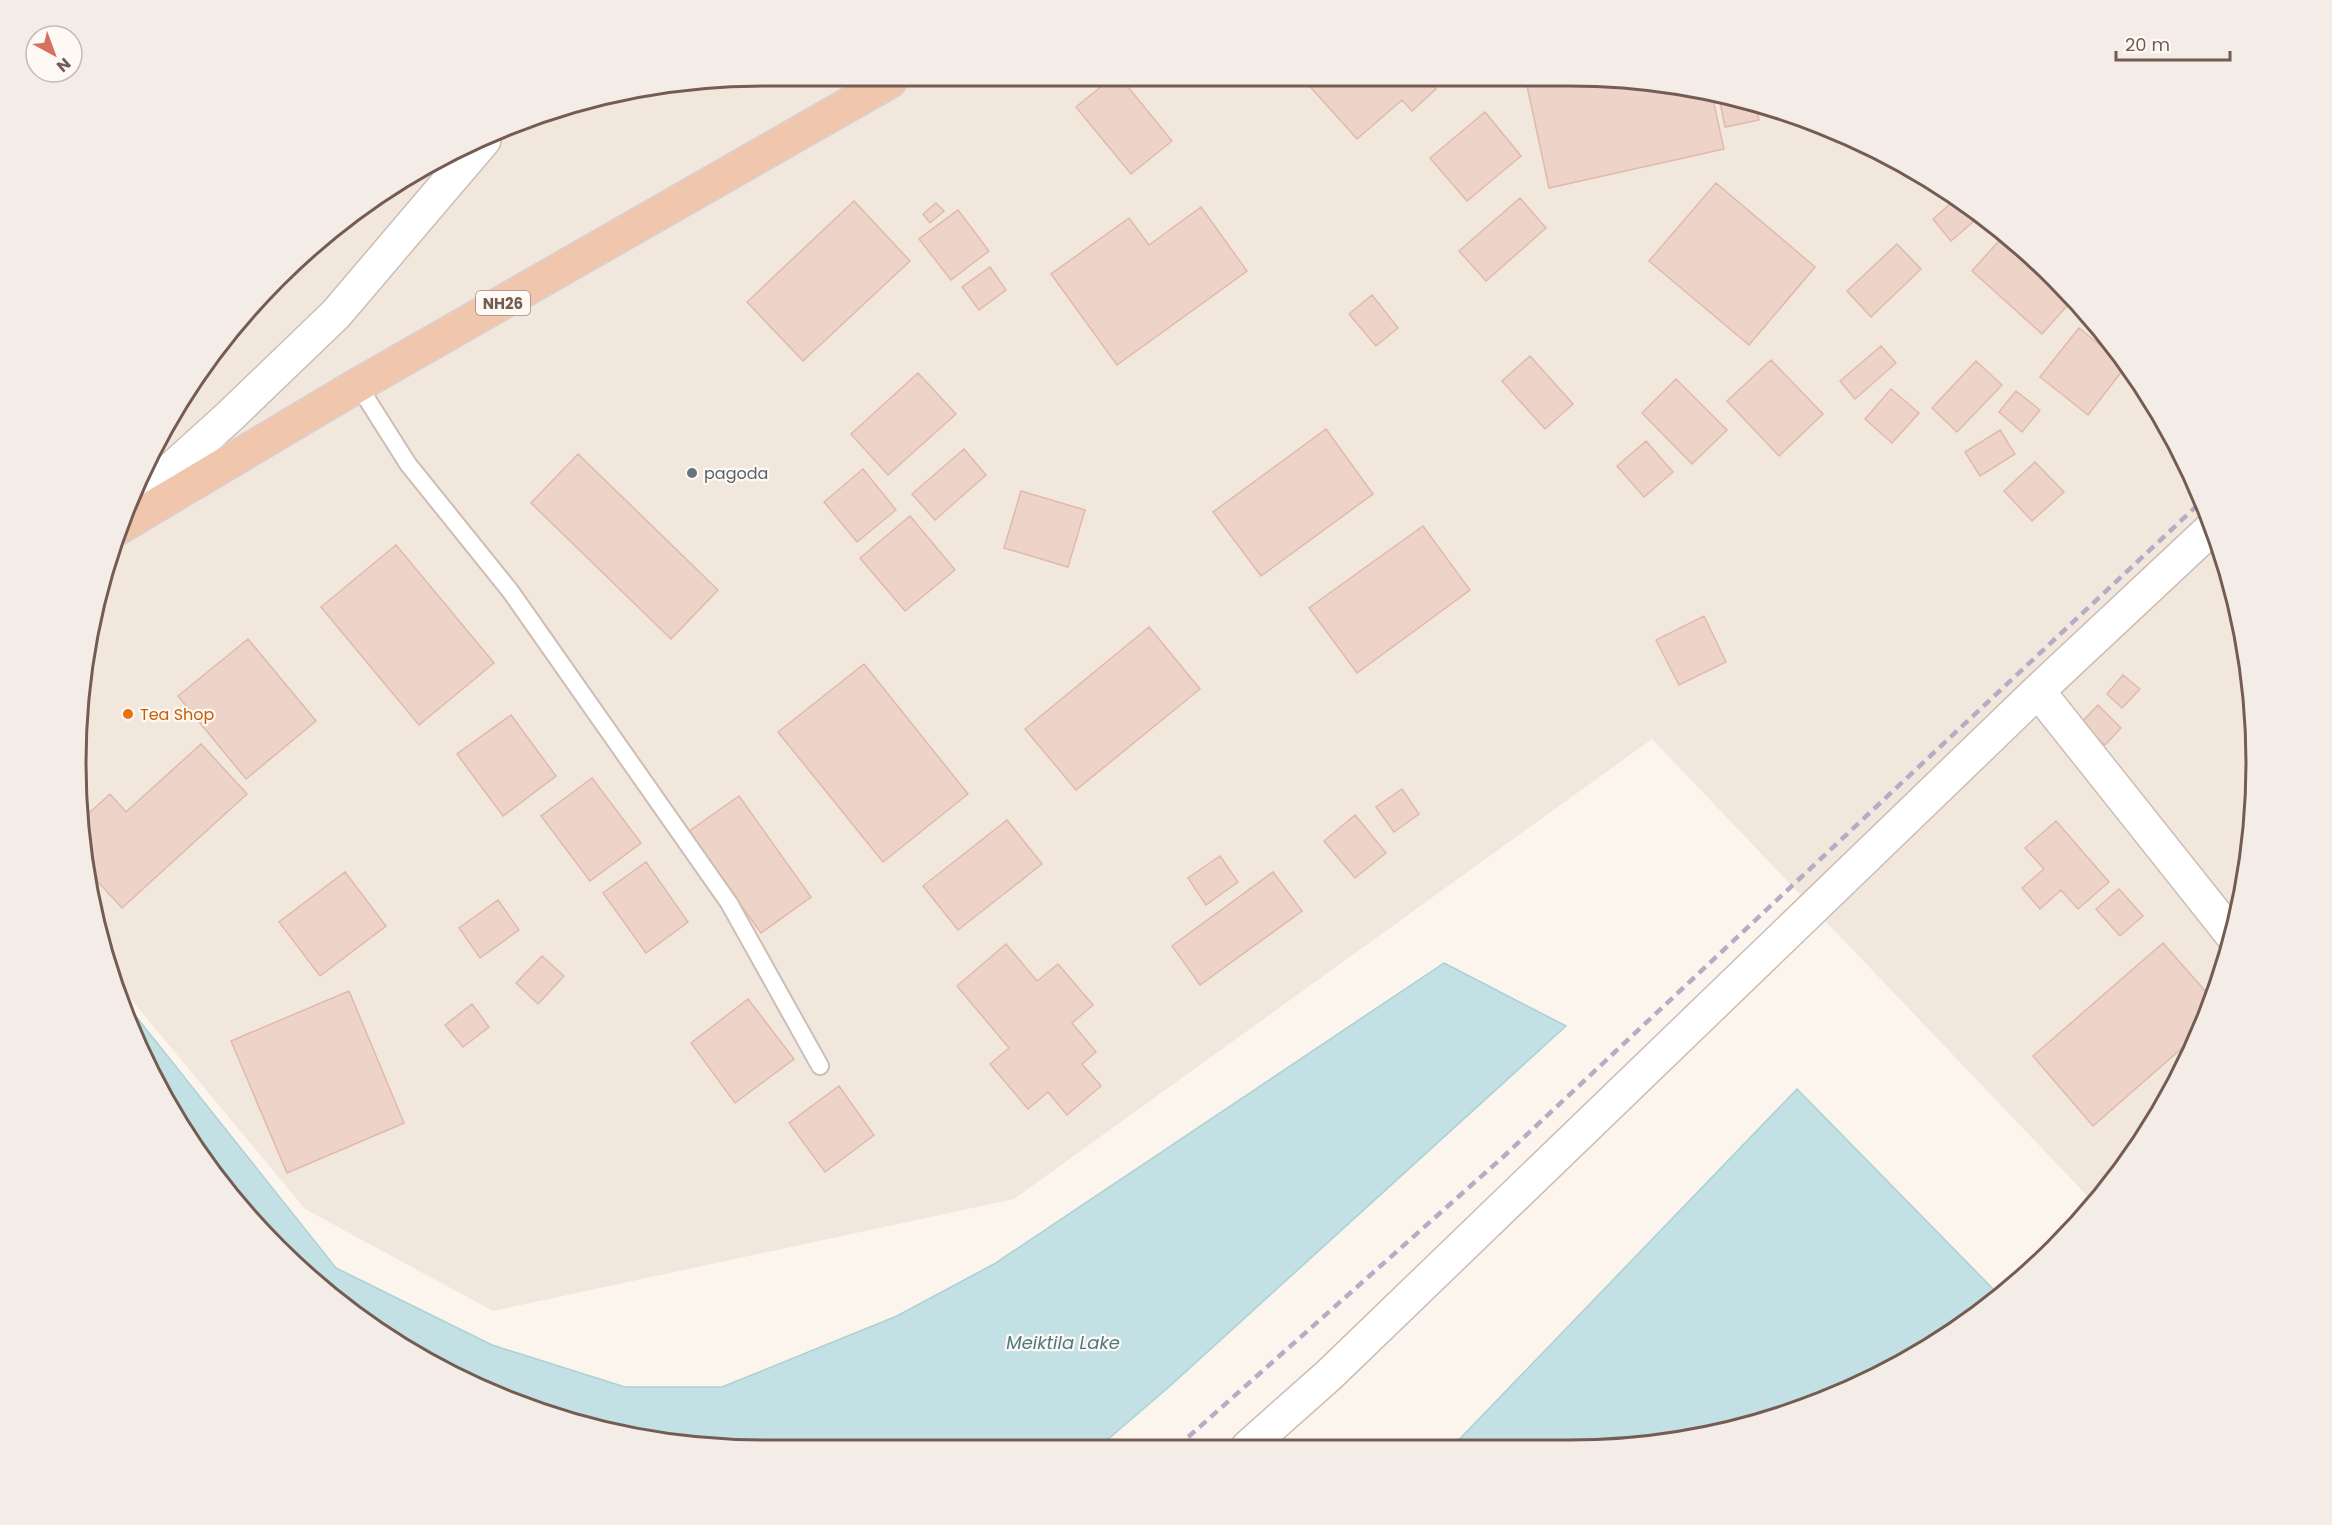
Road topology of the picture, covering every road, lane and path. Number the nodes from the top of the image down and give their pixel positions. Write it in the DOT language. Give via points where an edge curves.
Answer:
graph roads {
  1 [pos="881,86"];
  2 [pos="476,149"];
  3 [pos="358,386"];
  4 [pos="139,498"];
  5 [pos="130,521"];
  6 [pos="2206,533"];
  7 [pos="2038,691"];
  8 [pos="2226,927"];
  9 [pos="820,1066"];
  10 [pos="1256,1440"];
  1 -- 3 [label="highway, NH26"];
  2 -- 4 [label="street" via="336,314"];
  3 -- 5 [label="highway, NH26"];
  3 -- 9 [label="lane" via="408,464 511,592 729,903"];
  6 -- 7 [label="street"];
  7 -- 8 [label="street"];
  7 -- 10 [label="street" via="1329,1375"];
}
